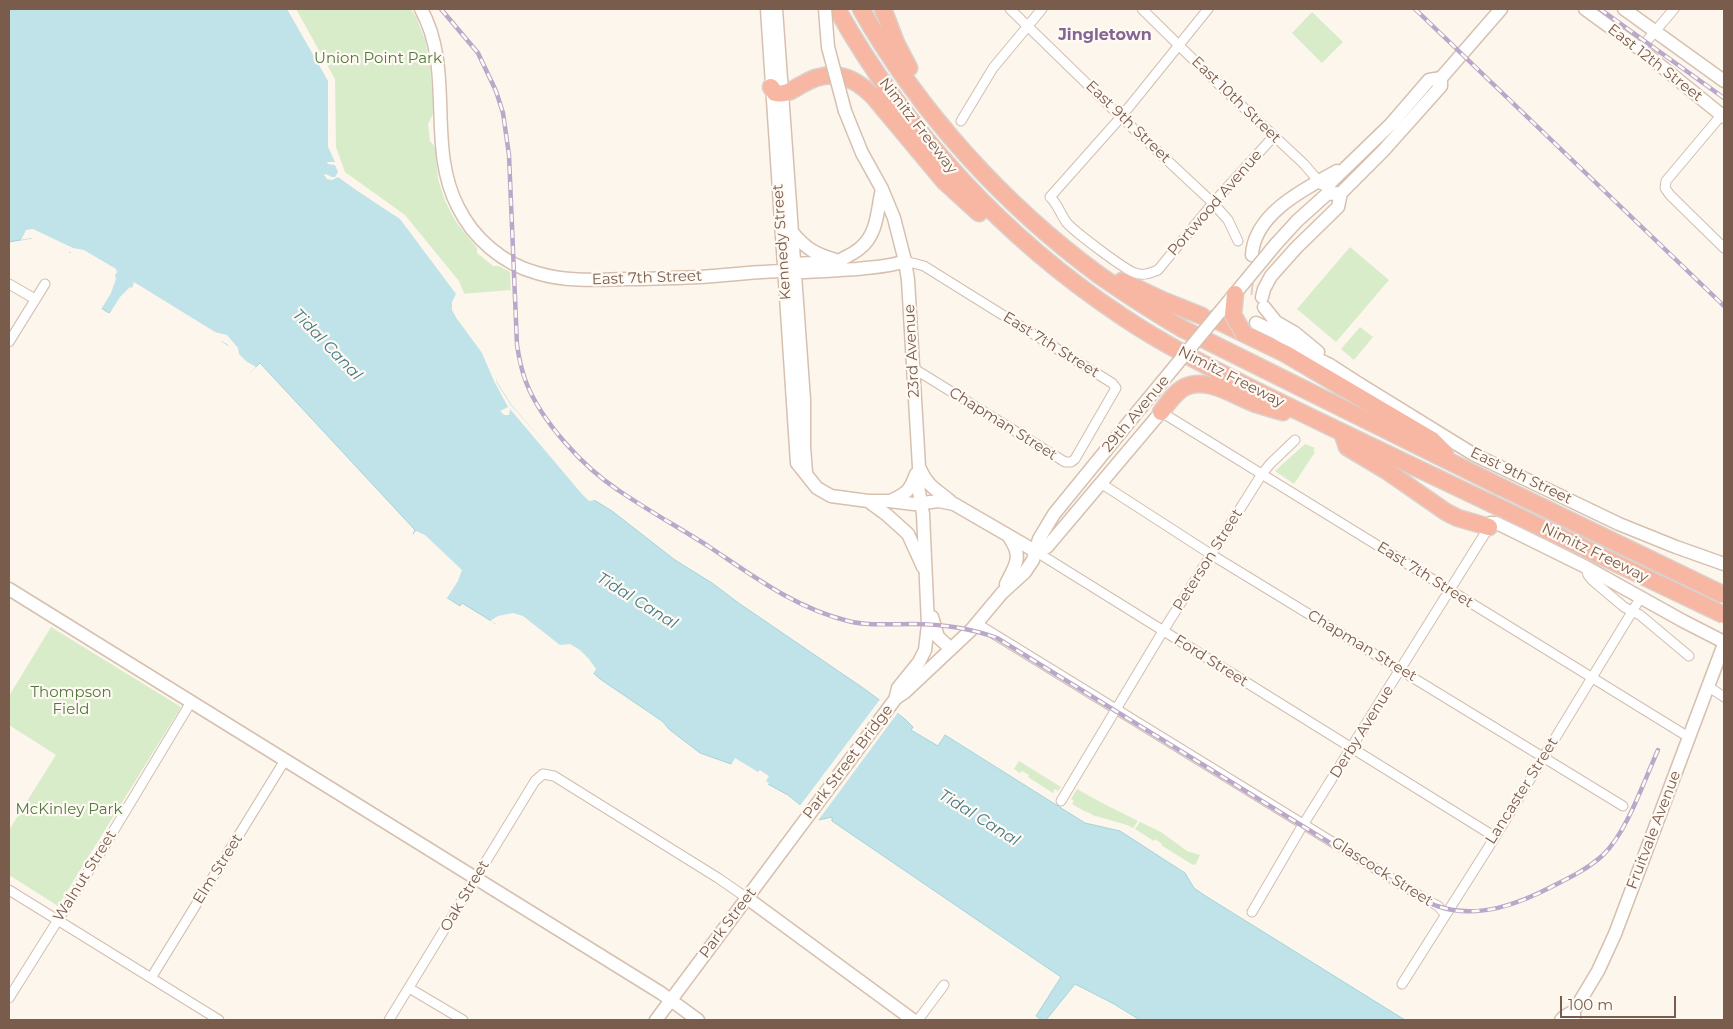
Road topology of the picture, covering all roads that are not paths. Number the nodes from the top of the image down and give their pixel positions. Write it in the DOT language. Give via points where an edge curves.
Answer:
graph roads {
  1 [pos="421,9"];
  2 [pos="767,9"];
  3 [pos="776,9"];
  4 [pos="825,9"];
  5 [pos="837,9"];
  6 [pos="861,9"];
  7 [pos="883,9"];
  8 [pos="1010,9"];
  9 [pos="1042,9"];
  10 [pos="1142,9"];
  11 [pos="1208,9"];
  12 [pos="1500,9"];
  13 [pos="1585,9"];
  14 [pos="1624,9"];
  15 [pos="1674,9"];
  16 [pos="1028,26"];
  17 [pos="1656,31"];
  18 [pos="1179,44"];
  19 [pos="1640,50"];
  20 [pos="1441,78"];
  21 [pos="1724,80"];
  22 [pos="777,91"];
  23 [pos="1723,114"];
  24 [pos="1121,116"];
  25 [pos="961,121"];
  26 [pos="943,126"];
  27 [pos="1274,136"];
  28 [pos="1354,161"];
  29 [pos="1319,180"];
  30 [pos="882,189"];
  31 [pos="1341,193"];
  32 [pos="1327,194"];
  33 [pos="1213,203"];
  34 [pos="792,232"];
  35 [pos="1238,241"];
  36 [pos="1724,248"];
  37 [pos="1252,255"];
  38 [pos="1079,258"];
  39 [pos="839,261"];
  40 [pos="905,261"];
  41 [pos="791,269"];
  42 [pos="9,284"];
  43 [pos="45,284"];
  44 [pos="1085,290"];
  45 [pos="1235,294"];
  46 [pos="1260,298"];
  47 [pos="35,299"];
  48 [pos="1208,318"];
  49 [pos="1251,327"];
  50 [pos="9,342"];
  51 [pos="1330,365"];
  52 [pos="913,368"];
  53 [pos="1116,388"];
  54 [pos="1161,412"];
  55 [pos="1321,423"];
  56 [pos="1342,433"];
  57 [pos="1295,440"];
  58 [pos="1457,465"];
  59 [pos="919,467"];
  60 [pos="1262,474"];
  61 [pos="1102,484"];
  62 [pos="868,501"];
  63 [pos="889,501"];
  64 [pos="921,504"];
  65 [pos="954,504"];
  66 [pos="1609,520"];
  67 [pos="1489,526"];
  68 [pos="1009,537"];
  69 [pos="1035,551"];
  70 [pos="1212,555"];
  71 [pos="1724,564"];
  72 [pos="1586,567"];
  73 [pos="926,575"];
  74 [pos="9,589"];
  75 [pos="1450,591"];
  76 [pos="1002,593"];
  77 [pos="1724,595"];
  78 [pos="1641,597"];
  79 [pos="928,605"];
  80 [pos="1632,612"];
  81 [pos="1724,615"];
  82 [pos="976,623"];
  83 [pos="1163,631"];
  84 [pos="1724,643"];
  85 [pos="951,649"];
  86 [pos="1689,656"];
  87 [pos="1401,669"];
  88 [pos="1592,678"];
  89 [pos="1709,687"];
  90 [pos="1724,697"];
  91 [pos="896,698"];
  92 [pos="192,702"];
  93 [pos="1116,711"];
  94 [pos="1690,738"];
  95 [pos="1352,748"];
  96 [pos="1543,757"];
  97 [pos="285,760"];
  98 [pos="1061,801"];
  99 [pos="1623,806"];
  100 [pos="800,826"];
  101 [pos="1303,826"];
  102 [pos="1495,836"];
  103 [pos="476,878"];
  104 [pos="9,890"];
  105 [pos="747,898"];
  106 [pos="1254,909"];
  107 [pos="1445,914"];
  108 [pos="58,920"];
  109 [pos="151,978"];
  110 [pos="1402,984"];
  111 [pos="944,985"];
  112 [pos="409,988"];
  113 [pos="9,998"];
  114 [pos="671,1000"];
  115 [pos="1574,1016"];
  116 [pos="219,1020"];
  117 [pos="389,1020"];
  118 [pos="462,1020"];
  119 [pos="656,1020"];
  120 [pos="698,1020"];
  121 [pos="914,1020"];
  122 [pos="918,1020"];
  123 [pos="1561,1020"];
  1 -- 41 [label="main road, East 7th Street" via="428,20 435,45 444,161 450,191 468,225 500,255 535,273 589,280"];
  2 -- 22 [label="main road, Kennedy Street"];
  3 -- 22 [label="main road, Kennedy Street"];
  4 -- 30 [label="main road, 23rd Avenue, bridge" via="832,65 845,111 862,153"];
  5 -- 44 [label="highway, Nimitz Freeway" via="897,102 948,165 1008,226"];
  6 -- 26 [label="highway, Nimitz Freeway" via="892,58"];
  7 -- 26 [label="highway" via="900,50"];
  8 -- 16 [label="street, East 9th Street"];
  9 -- 16 [label="street"];
  10 -- 18 [label="street, East 10th Street"];
  11 -- 18 [label="street"];
  12 -- 20 [label="main road, 29th Avenue"];
  13 -- 19 [label="main road, East 12th Street"];
  14 -- 17 [label="main road, East 12th Street"];
  15 -- 17 [label="street"];
  16 -- 24 [label="street, East 9th Street"];
  16 -- 25 [label="street" via="994,68"];
  17 -- 19 [label="street"];
  17 -- 21 [label="main road, East 12th Street"];
  18 -- 24 [label="street"];
  18 -- 27 [label="street, East 10th Street"];
  19 -- 23 [label="main road, East 12th Street"];
  20 -- 28 [label="main road, 29th Avenue" via="1429,80 1401,114"];
  20 -- 31 [label="main road, 29th Avenue" via="1441,86 1410,122"];
  22 -- 34 [label="main road, Kennedy Street"];
  22 -- 41 [label="main road, Kennedy Street"];
  22 -- 44 [label="highway" via="791,91 825,75 840,75 863,86 944,181 1028,258"];
  23 -- 36 [label="street" via="1666,181 1665,188"];
  24 -- 33 [label="street, East 9th Street"];
  24 -- 33 [label="street, Portwood Avenue" via="1050,197 1067,223 1135,273 1147,275 1158,270"];
  26 -- 38 [label="highway, Nimitz Freeway" via="991,181"];
  27 -- 29 [label="street, East 10th Street"];
  27 -- 33 [label="street, Portwood Avenue"];
  28 -- 29 [label="main road"];
  28 -- 32 [label="main road, 29th Avenue" via="1330,184"];
  29 -- 32 [label="street, East 10th Street"];
  29 -- 37 [label="main road" via="1269,217 1256,234"];
  30 -- 39 [label="main road" via="874,229 868,240 860,249"];
  30 -- 40 [label="main road, 23rd Avenue" via="894,218"];
  31 -- 32 [label="main road"];
  31 -- 46 [label="main road" via="1338,207 1271,276"];
  32 -- 45 [label="main road, 29th Avenue, bridge" via="1297,221"];
  33 -- 35 [label="street, East 9th Street" via="1228,220"];
  34 -- 39 [label="main road" via="812,252"];
  34 -- 41 [label="main road, Kennedy Street"];
  38 -- 48 [label="highway" via="1162,300"];
  38 -- 58 [label="highway, Nimitz Freeway" via="1139,302 1182,328"];
  39 -- 40 [label="main road, East 7th Street" via="892,258"];
  39 -- 41 [label="main road, East 7th Street"];
  40 -- 41 [label="main road, East 7th Street" via="892,266"];
  40 -- 52 [label="main road, 23rd Avenue"];
  40 -- 53 [label="street, East 7th Street" via="924,266"];
  41 -- 62 [label="main road, Kennedy Street" via="804,400 806,472 817,488 831,496"];
  42 -- 47 [label="street"];
  43 -- 47 [label="street"];
  44 -- 55 [label="highway, Nimitz Freeway" via="1123,318 1171,346"];
  45 -- 48 [label="main road, 29th Avenue, bridge"];
  45 -- 49 [label="highway, bridge" via="1234,315"];
  46 -- 49 [label="main road" via="1260,318"];
  46 -- 51 [label="main road, East 9th Street" via="1276,322 1314,348"];
  47 -- 50 [label="street"];
  48 -- 49 [label="highway"];
  48 -- 69 [label="main road, 29th Avenue, bridge" via="1054,514"];
  49 -- 51 [label="main road, East 9th Street" via="1269,329"];
  49 -- 58 [label="highway" via="1286,354 1432,440"];
  51 -- 66 [label="main road, East 9th Street" via="1473,454"];
  52 -- 53 [label="street, Chapman Street" via="1065,462 1076,459"];
  52 -- 59 [label="main road, 23rd Avenue"];
  54 -- 55 [label="highway" via="1176,393 1197,384"];
  54 -- 60 [label="street, East 7th Street"];
  54 -- 61 [label="main road, 29th Avenue"];
  55 -- 56 [label="highway, Nimitz Freeway"];
  56 -- 67 [label="highway" via="1347,447 1446,512"];
  56 -- 81 [label="highway, Nimitz Freeway, bridge"];
  57 -- 60 [label="street, Peterson Street"];
  58 -- 77 [label="highway, Nimitz Freeway, bridge"];
  59 -- 63 [label="main road" via="910,489"];
  59 -- 64 [label="main road, 23rd Avenue"];
  59 -- 65 [label="main road" via="925,481"];
  60 -- 70 [label="street, Peterson Street"];
  60 -- 75 [label="street, East 7th Street"];
  61 -- 69 [label="main road, 29th Avenue" via="1047,547"];
  61 -- 70 [label="street, Chapman Street"];
  62 -- 63 [label="main road, Kennedy Street"];
  62 -- 73 [label="main road, Kennedy Street" via="908,534"];
  63 -- 64 [label="main road, Kennedy Street"];
  64 -- 65 [label="main road, Ford Street" via="939,500"];
  64 -- 73 [label="main road, 23rd Avenue"];
  65 -- 68 [label="main road, Ford Street"];
  66 -- 71 [label="main road, East 9th Street"];
  66 -- 72 [label="main road"];
  67 -- 72 [label="main road" via="1497,523"];
  67 -- 75 [label="street, Derby Avenue"];
  68 -- 69 [label="main road, Ford Street"];
  68 -- 76 [label="main road" via="1018,551 1017,565"];
  69 -- 76 [label="main road, 29th Avenue" via="1025,572"];
  69 -- 83 [label="street, Ford Street"];
  70 -- 83 [label="street, Peterson Street"];
  70 -- 87 [label="street, Chapman Street"];
  72 -- 78 [label="main road"];
  72 -- 80 [label="street" via="1592,580"];
  73 -- 79 [label="main road, 23rd Avenue"];
  74 -- 92 [label="main road"];
  75 -- 87 [label="street, Derby Avenue"];
  75 -- 88 [label="street, East 7th Street"];
  76 -- 82 [label="main road, 29th Avenue"];
  78 -- 80 [label="street, Lancaster Street"];
  78 -- 84 [label="main road"];
  79 -- 85 [label="main road" via="938,637"];
  79 -- 91 [label="main road, 23rd Avenue" via="925,650 898,688"];
  80 -- 86 [label="street" via="1640,615"];
  80 -- 88 [label="street, Lancaster Street"];
  82 -- 85 [label="main road, 29th Avenue"];
  82 -- 93 [label="street, Glascock Street" via="1000,642"];
  83 -- 93 [label="street, Peterson Street"];
  83 -- 95 [label="street, Ford Street"];
  84 -- 89 [label="main road, Fruitvale Avenue"];
  85 -- 91 [label="main road, 29th Avenue"];
  87 -- 95 [label="street, Derby Avenue"];
  87 -- 96 [label="street, Chapman Street"];
  88 -- 94 [label="street, East 7th Street"];
  88 -- 96 [label="street, Lancaster Street"];
  89 -- 90 [label="street"];
  89 -- 94 [label="main road, Fruitvale Avenue"];
  91 -- 100 [label="main road, Park Street Bridge"];
  92 -- 97 [label="main road"];
  92 -- 108 [label="street, Walnut Street"];
  93 -- 98 [label="street, Peterson Street"];
  93 -- 101 [label="street, Glascock Street"];
  94 -- 115 [label="main road, Fruitvale Avenue" via="1615,934"];
  95 -- 101 [label="street, Derby Avenue"];
  95 -- 102 [label="street, Ford Street"];
  96 -- 99 [label="street, Chapman Street"];
  96 -- 102 [label="street, Lancaster Street"];
  97 -- 103 [label="main road"];
  97 -- 109 [label="street, Elm Street"];
  100 -- 105 [label="main road, Park Street"];
  101 -- 106 [label="street, Derby Avenue"];
  101 -- 107 [label="street, Glascock Street"];
  102 -- 107 [label="street, Lancaster Street"];
  103 -- 105 [label="street, Oak Street" via="535,781 543,774 554,776"];
  103 -- 112 [label="street, Oak Street"];
  103 -- 114 [label="main road"];
  104 -- 108 [label="street"];
  105 -- 114 [label="main road, Park Street"];
  105 -- 121 [label="main road"];
  107 -- 110 [label="street, Lancaster Street"];
  108 -- 109 [label="street"];
  108 -- 113 [label="street, Walnut Street"];
  109 -- 116 [label="street"];
  111 -- 122 [label="street"];
  112 -- 117 [label="street, Oak Street"];
  112 -- 118 [label="street"];
  114 -- 119 [label="main road, Park Street"];
  114 -- 120 [label="main road"];
  115 -- 123 [label="main road, Fruitvale Avenue"];
}
